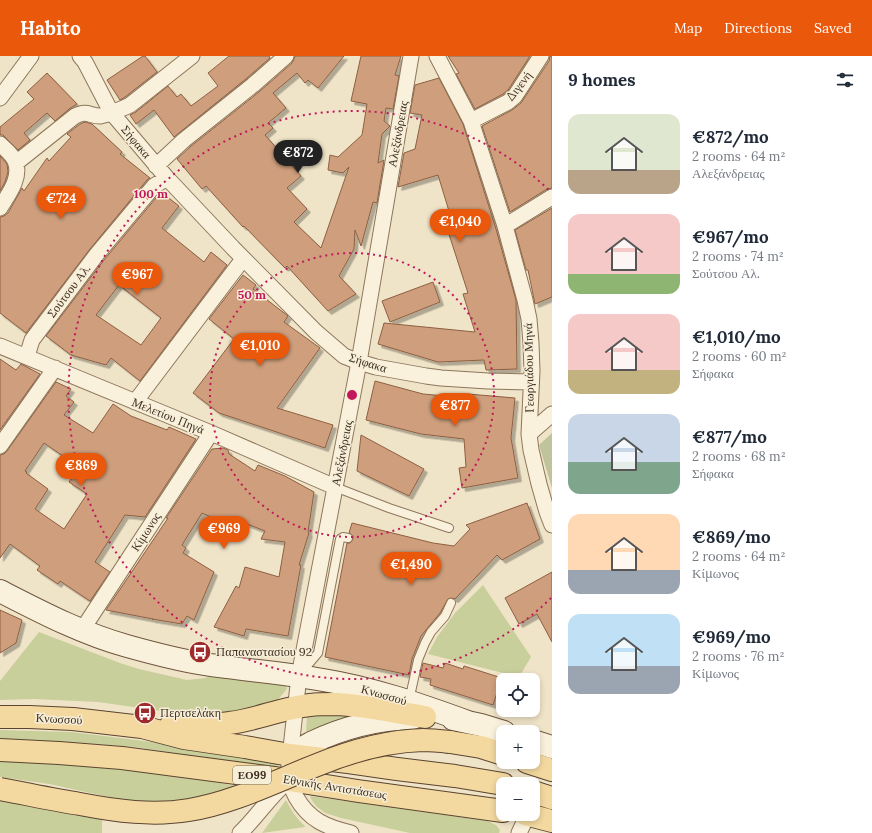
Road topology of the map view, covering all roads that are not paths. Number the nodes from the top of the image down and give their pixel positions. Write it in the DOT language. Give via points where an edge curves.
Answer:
graph roads {
  1 [pos="31,56"];
  2 [pos="80,56"];
  3 [pos="192,56"];
  4 [pos="286,56"];
  5 [pos="411,56"];
  6 [pos="437,56"];
  7 [pos="541,56"];
  8 [pos="0,98"];
  9 [pos="111,112"];
  10 [pos="472,121"];
  11 [pos="0,144"];
  12 [pos="16,163"];
  13 [pos="156,166"];
  14 [pos="167,178"];
  15 [pos="552,197"];
  16 [pos="0,208"];
  17 [pos="505,226"];
  18 [pos="243,259"];
  19 [pos="0,346"];
  20 [pos="26,356"];
  21 [pos="360,362"];
  22 [pos="55,368"];
  23 [pos="531,382"];
  24 [pos="135,402"];
  25 [pos="552,414"];
  26 [pos="211,433"];
  27 [pos="530,434"];
  28 [pos="0,446"];
  29 [pos="335,486"];
  30 [pos="552,525"];
  31 [pos="449,528"];
  32 [pos="348,538"];
  33 [pos="0,591"];
  34 [pos="451,603"];
  35 [pos="82,630"];
  36 [pos="299,676"];
  37 [pos="408,702"];
  38 [pos="295,707"];
  39 [pos="0,717"];
  40 [pos="425,718"];
  41 [pos="468,722"];
  42 [pos="142,727"];
  43 [pos="496,730"];
  44 [pos="540,743"];
  45 [pos="552,747"];
  46 [pos="0,750"];
  47 [pos="496,752"];
  48 [pos="290,755"];
  49 [pos="540,766"];
  50 [pos="552,770"];
  51 [pos="289,780"];
  52 [pos="496,783"];
  53 [pos="0,789"];
  54 [pos="540,794"];
  55 [pos="552,798"];
  56 [pos="496,810"];
  57 [pos="540,818"];
  58 [pos="525,821"];
  59 [pos="552,821"];
  60 [pos="332,831"];
  61 [pos="240,833"];
  62 [pos="351,833"];
  63 [pos="519,833"];
  1 -- 8 [label="street"];
  2 -- 9 [label="street, Σήφακα"];
  3 -- 9 [label="street, Σήφακα" via="130,105"];
  4 -- 13 [label="street"];
  5 -- 21 [label="street, Αλεξάνδρειας"];
  6 -- 10 [label="street, Γεωργιάδου Μηνά"];
  7 -- 10 [label="street, Διγενή" via="515,96"];
  9 -- 12 [label="street, Σήφακα" via="100,116 83,112"];
  9 -- 13 [label="street, Σήφακα"];
  10 -- 17 [label="street, Γεωργιάδου Μηνά"];
  11 -- 12 [label="street"];
  12 -- 16 [label="street" via="15,181"];
  13 -- 14 [label="street, Σήφακα"];
  14 -- 18 [label="street, Σήφακα"];
  14 -- 20 [label="street, Σούτσου Αλ." via="154,186 97,254 32,340"];
  15 -- 17 [label="street"];
  17 -- 23 [label="street, Γεωργιάδου Μηνά" via="529,319"];
  18 -- 21 [label="street, Σήφακα" via="321,337 348,358"];
  18 -- 24 [label="street"];
  19 -- 20 [label="street, Μελετίου Πηγά"];
  20 -- 22 [label="street, Μελετίου Πηγά"];
  21 -- 23 [label="street, Σήφακα" via="387,370 441,378"];
  21 -- 29 [label="street, Αλεξάνδρειας"];
  22 -- 24 [label="street, Μελετίου Πηγά"];
  22 -- 28 [label="street"];
  23 -- 27 [label="street, Γεωργιάδου Μηνά"];
  24 -- 26 [label="street, Μελετίου Πηγά"];
  25 -- 27 [label="street"];
  26 -- 29 [label="street, Μελετίου Πηγά"];
  26 -- 35 [label="street, Κίμωνος"];
  27 -- 30 [label="street, Γεωργιάδου Μηνά" via="539,484"];
  29 -- 31 [label="lane"];
  29 -- 36 [label="street, Αλεξάνδρειας"];
  32 -- 36 [label="lane" via="340,539 318,654"];
  33 -- 35 [label="main road, Κνωσσού"];
  34 -- 37 [label="lane" via="445,616 425,643 418,660"];
  35 -- 36 [label="main road, Κνωσσού" via="125,646 202,664"];
  36 -- 37 [label="main road, Κνωσσού" via="368,689"];
  36 -- 38 [label="street, Αλεξάνδρειας"];
  37 -- 41 [label="main road, Κνωσσού"];
  38 -- 40 [label="main road" via="311,704 348,705"];
  38 -- 42 [label="main road" via="229,723"];
  38 -- 48 [label="street, Αλεξάνδρειας"];
  39 -- 42 [label="main road, Κνωσσού / ΕΟ99" via="73,719"];
  40 -- 41 [label="main road, Κνωσσού"];
  40 -- 48 [label="main road, Κνωσσού" via="399,718 350,728 311,743"];
  41 -- 43 [label="main road, Κνωσσού"];
  42 -- 48 [label="main road, Εθνικής Αντιστάσεως / ΕΟ99" via="184,738"];
  44 -- 45 [label="main road"];
  46 -- 51 [label="main road, Εθνικής Αντιστάσεως / ΕΟ99" via="122,758"];
  47 -- 53 [label="main road, bridge" via="450,742 424,740 383,744 336,758 233,798 176,812 109,810"];
  48 -- 51 [label="street, Αλεξάνδρειας"];
  48 -- 52 [label="main road, Εθνικής Αντιστάσεως / ΕΟ99"];
  49 -- 50 [label="main road"];
  51 -- 56 [label="main road, Εθνικής Αντιστάσεως / ΕΟ99"];
  51 -- 60 [label="street" via="297,799 310,816"];
  51 -- 61 [label="street"];
  54 -- 55 [label="main road"];
  57 -- 59 [label="main road"];
  58 -- 63 [label="street"];
  60 -- 62 [label="street"];
}
